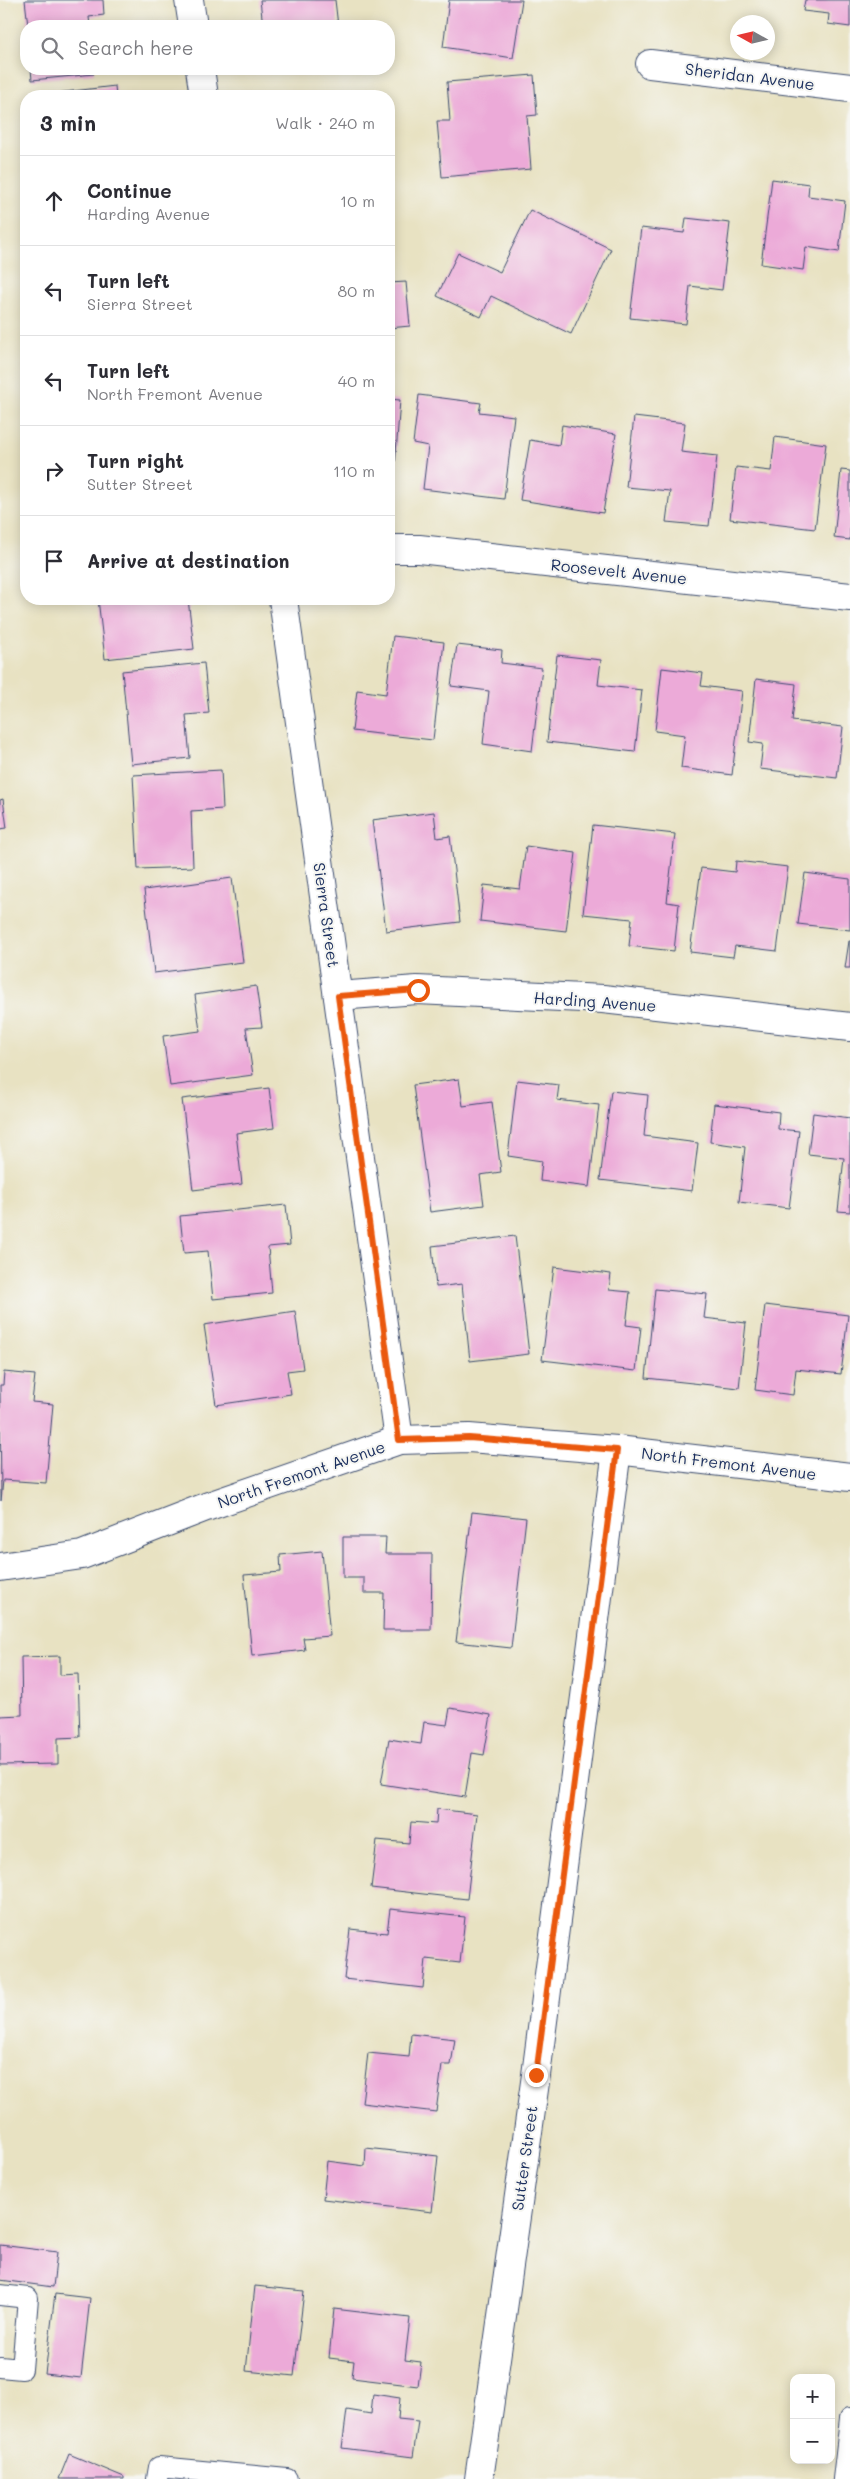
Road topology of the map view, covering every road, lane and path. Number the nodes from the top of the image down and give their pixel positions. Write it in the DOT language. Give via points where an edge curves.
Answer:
graph roads {
  1 [pos="189,0"];
  2 [pos="192,20"];
  3 [pos="650,64"];
  4 [pos="201,75"];
  5 [pos="850,88"];
  6 [pos="203,90"];
  7 [pos="395,549"];
  8 [pos="850,598"];
  9 [pos="284,605"];
  10 [pos="338,996"];
  11 [pos="850,1027"];
  12 [pos="399,1440"];
  13 [pos="617,1450"];
  14 [pos="850,1477"];
  15 [pos="0,1567"];
  16 [pos="0,2295"];
  17 [pos="0,2366"];
  18 [pos="850,2418"];
  19 [pos="157,2479"];
  20 [pos="287,2479"];
  21 [pos="479,2479"];
  22 [pos="843,2479"];
  1 -- 2 [label="street"];
  3 -- 5 [label="street, Sheridan Avenue"];
  4 -- 6 [label="street"];
  7 -- 8 [label="street, Roosevelt Avenue" via="419,549"];
  9 -- 10 [label="street, Sierra Street"];
  10 -- 11 [label="street, Harding Avenue" via="418,990 603,999"];
  10 -- 12 [label="street, Sierra Street"];
  12 -- 13 [label="street, North Fremont Avenue" via="469,1438"];
  12 -- 15 [label="street, North Fremont Avenue" via="206,1507 82,1555"];
  13 -- 14 [label="street, North Fremont Avenue"];
  13 -- 21 [label="street, Sutter Street" via="536,2075"];
  16 -- 17 [label="lane" via="28,2298 22,2369"];
  18 -- 22 [label="lane"];
  19 -- 20 [label="lane" via="159,2467"];
}
